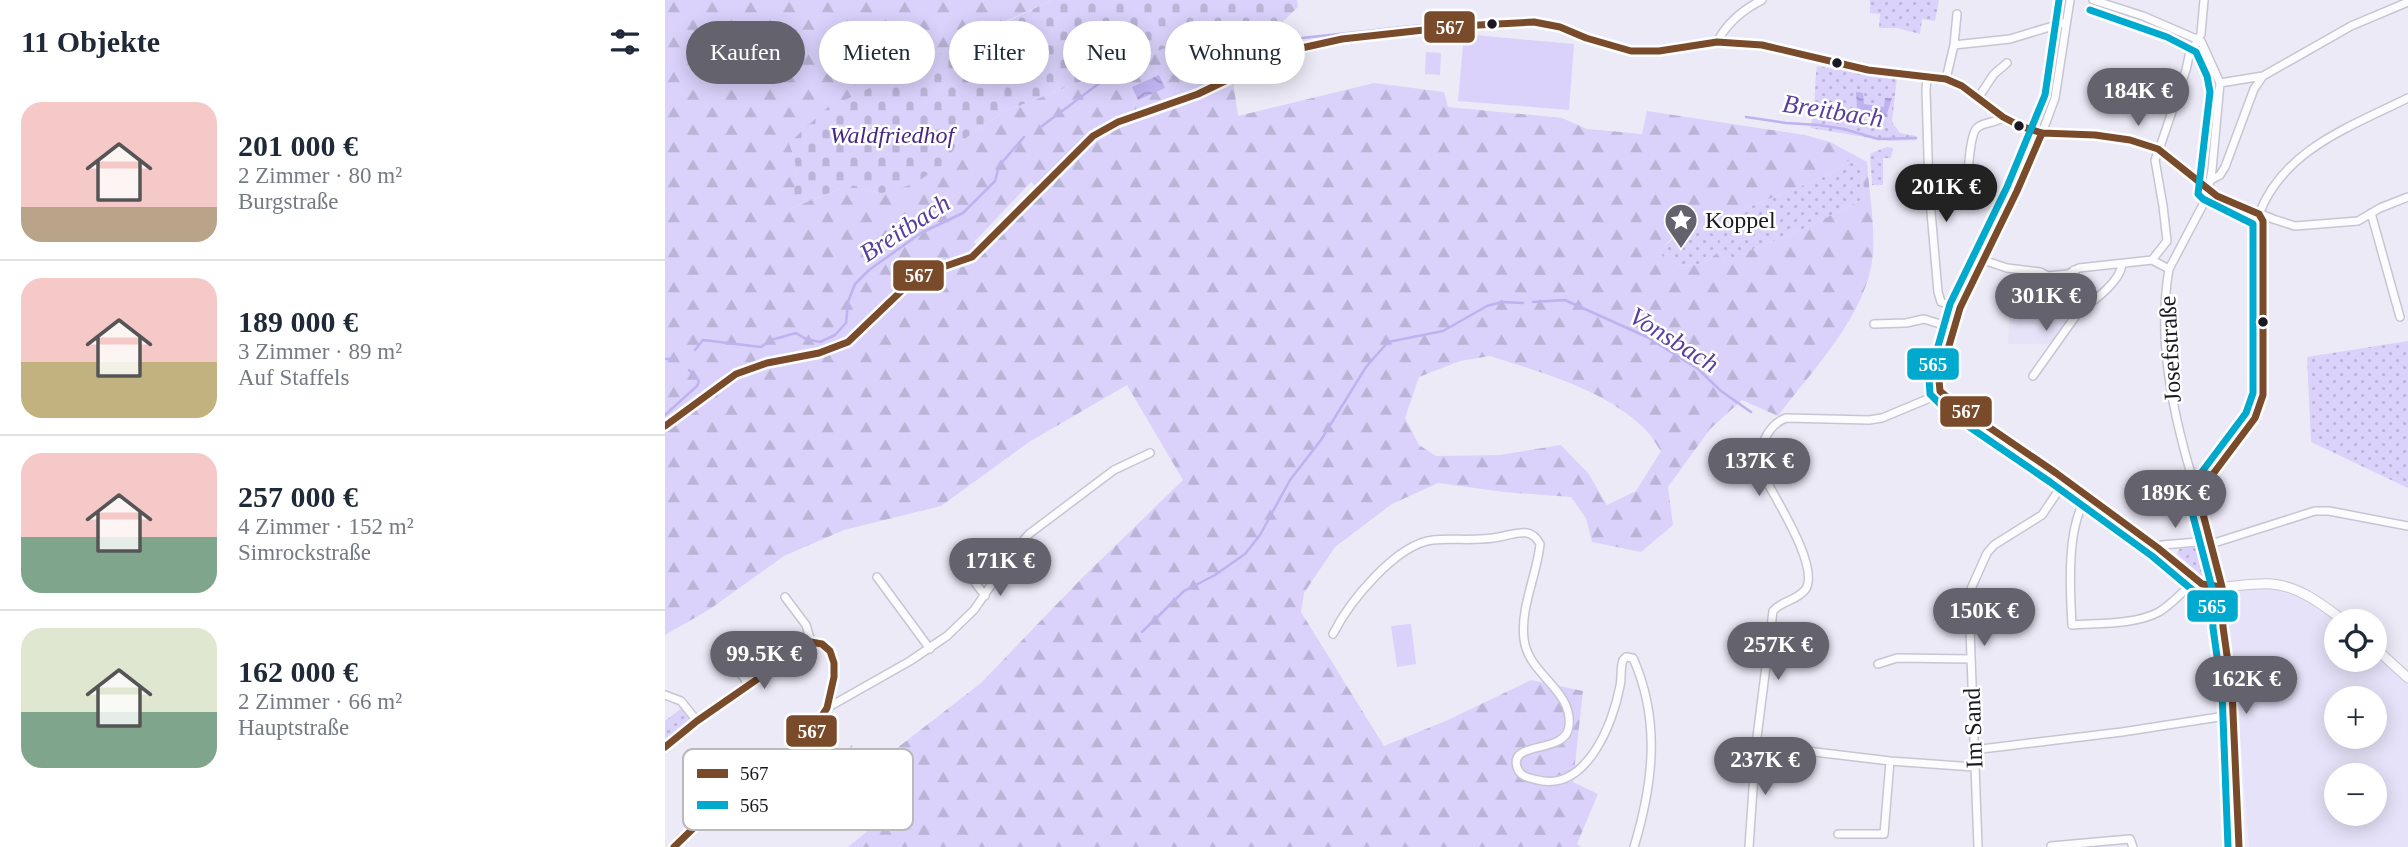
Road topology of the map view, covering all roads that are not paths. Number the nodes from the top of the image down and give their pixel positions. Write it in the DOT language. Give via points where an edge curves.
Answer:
graph roads {
  1 [pos="1762,0"];
  2 [pos="2070,0"];
  3 [pos="2093,0"];
  4 [pos="2204,0"];
  5 [pos="2408,2"];
  6 [pos="1957,14"];
  7 [pos="2066,24"];
  8 [pos="2198,40"];
  9 [pos="1717,42"];
  10 [pos="1954,45"];
  11 [pos="2007,63"];
  12 [pos="2263,76"];
  13 [pos="1927,77"];
  14 [pos="1946,79"];
  15 [pos="2220,83"];
  16 [pos="1978,98"];
  17 [pos="2408,98"];
  18 [pos="2003,117"];
  19 [pos="2042,133"];
  20 [pos="2158,149"];
  21 [pos="2211,180"];
  22 [pos="1969,184"];
  23 [pos="2208,190"];
  24 [pos="2408,197"];
  25 [pos="2371,213"];
  26 [pos="2259,214"];
  27 [pos="1983,260"];
  28 [pos="2152,260"];
  29 [pos="2122,264"];
  30 [pos="2074,270"];
  31 [pos="2169,270"];
  32 [pos="1960,307"];
  33 [pos="2082,307"];
  34 [pos="2400,317"];
  35 [pos="1874,324"];
  36 [pos="1953,328"];
  37 [pos="2033,376"];
  38 [pos="1942,393"];
  39 [pos="665,426"];
  40 [pos="1150,453"];
  41 [pos="2065,481"];
  42 [pos="2207,482"];
  43 [pos="2087,497"];
  44 [pos="2408,526"];
  45 [pos="2211,543"];
  46 [pos="2158,548"];
  47 [pos="960,562"];
  48 [pos="877,577"];
  49 [pos="2196,579"];
  50 [pos="2222,587"];
  51 [pos="985,596"];
  52 [pos="785,597"];
  53 [pos="2329,609"];
  54 [pos="1333,634"];
  55 [pos="811,642"];
  56 [pos="930,649"];
  57 [pos="726,653"];
  58 [pos="1971,659"];
  59 [pos="2387,659"];
  60 [pos="1878,664"];
  61 [pos="2408,678"];
  62 [pos="749,685"];
  63 [pos="665,695"];
  64 [pos="827,708"];
  65 [pos="2232,715"];
  66 [pos="697,721"];
  67 [pos="1756,746"];
  68 [pos="665,747"];
  69 [pos="800,749"];
  70 [pos="1973,750"];
  71 [pos="1890,761"];
  72 [pos="1973,767"];
  73 [pos="692,830"];
  74 [pos="1839,834"];
  75 [pos="2051,846"];
  76 [pos="674,847"];
  77 [pos="1634,847"];
  78 [pos="1749,847"];
  79 [pos="1978,847"];
  80 [pos="2133,847"];
  81 [pos="2239,847"];
  1 -- 9 [label="street" via="1734,18"];
  2 -- 7 [label="street"];
  3 -- 8 [label="street"];
  4 -- 8 [label="street"];
  5 -- 12 [label="street" via="2351,26"];
  6 -- 10 [label="street"];
  7 -- 10 [label="street" via="2010,39"];
  7 -- 19 [label="street" via="2060,74"];
  8 -- 15 [label="street, Josefstraße" via="2204,44"];
  8 -- 20 [label="street" via="2190,51"];
  9 -- 13 [label="street" via="1762,45 1868,70"];
  9 -- 39 [label="street" via="1631,51 1534,22 1342,39 1288,51 1198,94 1118,121 1093,136 972,257 917,276 848,342 736,374"];
  10 -- 14 [label="street"];
  11 -- 16 [label="street"];
  12 -- 15 [label="street"];
  12 -- 21 [label="street" via="2225,167"];
  13 -- 14 [label="street"];
  13 -- 32 [label="street" via="1929,189 1938,292 1941,302"];
  14 -- 16 [label="street"];
  15 -- 21 [label="street, Josefstraße"];
  16 -- 18 [label="street"];
  17 -- 26 [label="street" via="2312,148 2279,178"];
  18 -- 19 [label="street"];
  18 -- 22 [label="street" via="1975,131"];
  19 -- 20 [label="street" via="2095,135"];
  19 -- 27 [label="street"];
  20 -- 23 [label="street"];
  20 -- 28 [label="street" via="2154,160 2167,241"];
  21 -- 23 [label="street, Josefstraße"];
  23 -- 26 [label="street"];
  23 -- 31 [label="street, Josefstraße"];
  24 -- 25 [label="street"];
  25 -- 26 [label="street" via="2358,221 2305,226"];
  25 -- 34 [label="street"];
  26 -- 42 [label="street" via="2264,227 2263,395 2255,418"];
  27 -- 30 [label="street" via="2048,275"];
  27 -- 32 [label="street"];
  28 -- 29 [label="street"];
  28 -- 31 [label="street"];
  29 -- 30 [label="street"];
  29 -- 33 [label="street" via="2109,286"];
  30 -- 33 [label="street"];
  31 -- 42 [label="street, Josefstraße" via="2167,349 2174,414 2191,474"];
  32 -- 36 [label="street"];
  33 -- 37 [label="street"];
  35 -- 36 [label="street" via="1924,319"];
  36 -- 38 [label="street" via="1938,380"];
  38 -- 41 [label="street"];
  38 -- 67 [label="street" via="1882,418 1786,418 1771,427 1759,456 1760,469 1800,548 1807,567 1807,588 1773,611"];
  40 -- 51 [label="street" via="1114,470 1029,534"];
  41 -- 43 [label="street"];
  41 -- 58 [label="street, Im Sand" via="2042,515 1987,553 1971,591"];
  42 -- 45 [label="street" via="2203,514"];
  43 -- 46 [label="street"];
  43 -- 49 [label="street" via="2077,515 2070,588 2072,625 2147,616"];
  44 -- 45 [label="street" via="2315,511"];
  45 -- 46 [label="street"];
  45 -- 50 [label="street"];
  46 -- 49 [label="street"];
  47 -- 51 [label="street"];
  48 -- 56 [label="street"];
  49 -- 50 [label="street"];
  50 -- 53 [label="street" via="2276,584"];
  50 -- 65 [label="street"];
  51 -- 56 [label="street"];
  52 -- 55 [label="street" via="806,625"];
  54 -- 77 [label="street" via="1349,606 1375,577 1418,544 1527,531 1534,534 1541,544 1523,636 1533,664 1564,701 1569,728 1558,743 1519,754 1517,767 1524,777 1546,782 1568,779 1581,769 1601,741 1620,688 1623,660 1633,658 1647,699 1653,754"];
  55 -- 62 [label="street"];
  55 -- 64 [label="street" via="830,651 834,663"];
  56 -- 64 [label="street"];
  57 -- 62 [label="street"];
  58 -- 60 [label="street" via="1897,658"];
  58 -- 70 [label="street, Im Sand"];
  59 -- 61 [label="street"];
  62 -- 66 [label="street"];
  63 -- 66 [label="street" via="681,701"];
  64 -- 69 [label="street"];
  65 -- 70 [label="street"];
  65 -- 81 [label="street"];
  66 -- 68 [label="street"];
  67 -- 71 [label="street"];
  67 -- 78 [label="street"];
  70 -- 72 [label="street, Im Sand"];
  71 -- 72 [label="street"];
  71 -- 74 [label="street" via="1884,834"];
  72 -- 79 [label="street, Im Sand"];
  73 -- 76 [label="street"];
  75 -- 80 [label="street" via="2130,839"];
}
